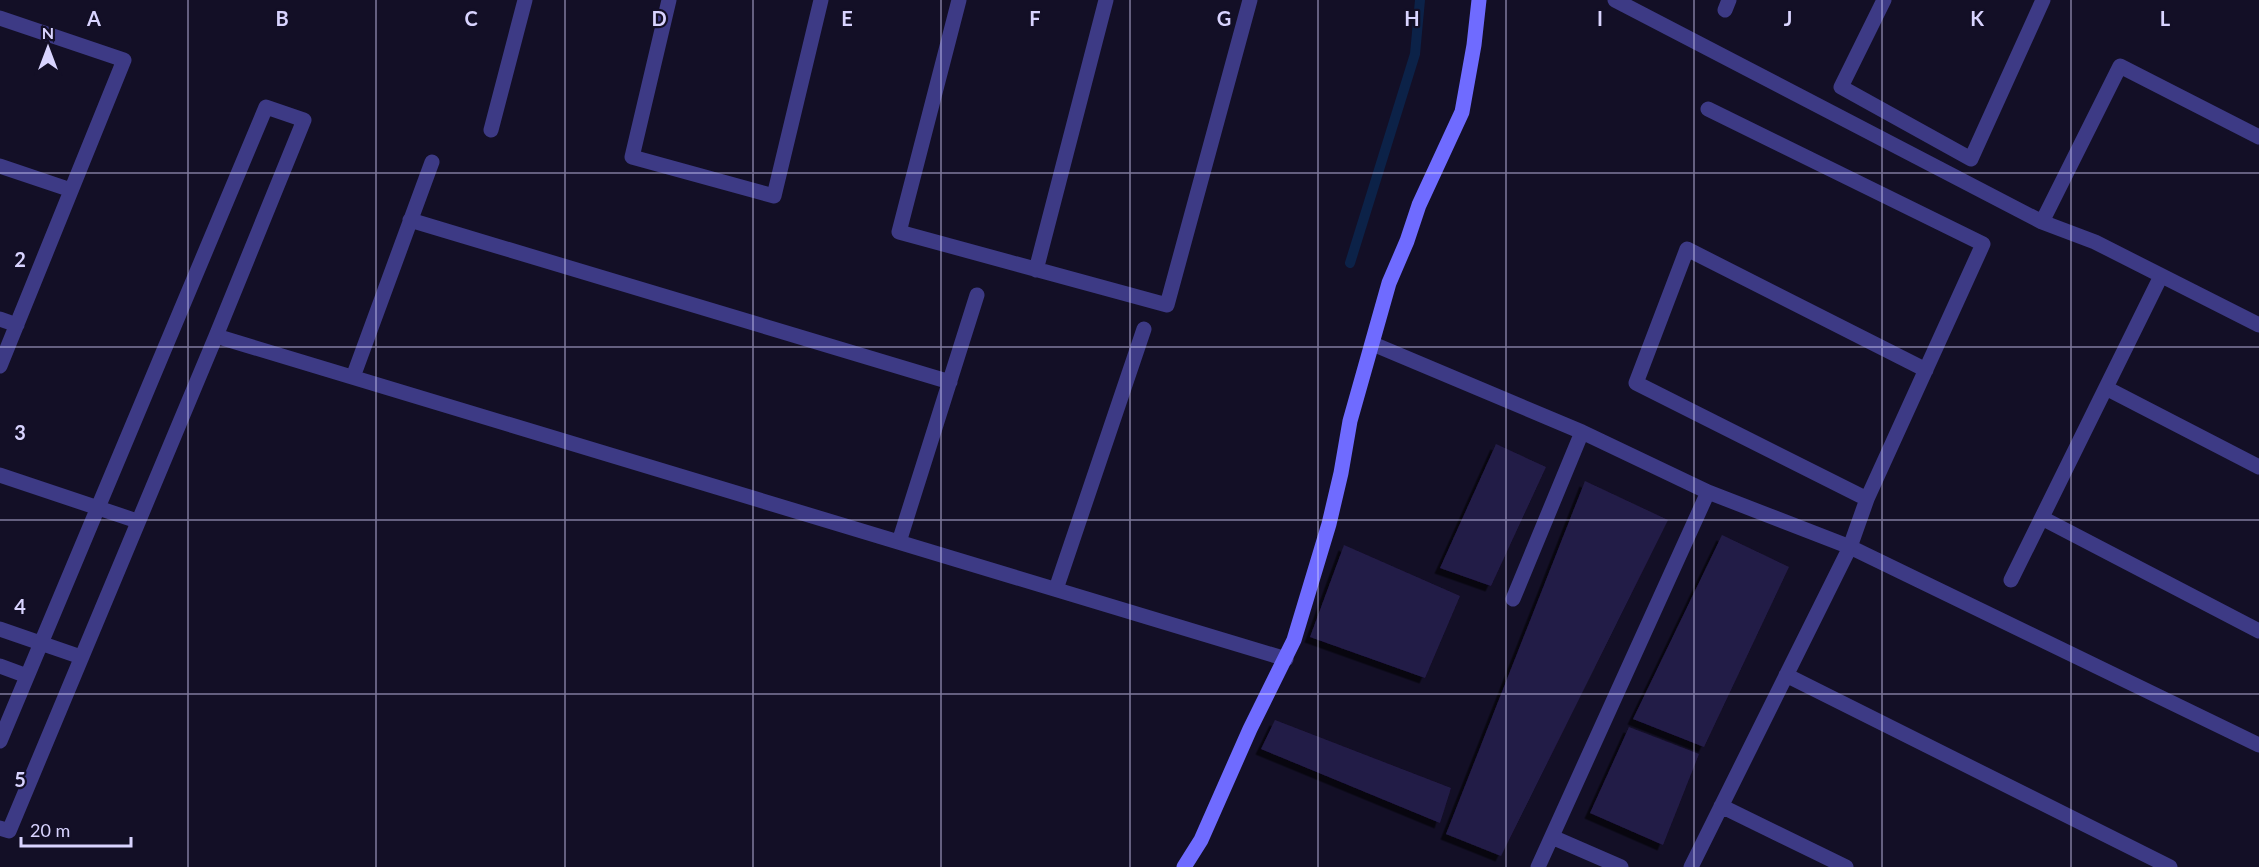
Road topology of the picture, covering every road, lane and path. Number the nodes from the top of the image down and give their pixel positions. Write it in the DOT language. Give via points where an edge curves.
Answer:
graph roads {
  1 [pos="525,0"];
  2 [pos="669,0"];
  3 [pos="821,0"];
  4 [pos="958,0"];
  5 [pos="1106,0"];
  6 [pos="1250,0"];
  7 [pos="1479,0"];
  8 [pos="1615,0"];
  9 [pos="1884,0"];
  10 [pos="2043,0"];
  11 [pos="0,18"];
  12 [pos="1708,109"];
  13 [pos="491,130"];
  14 [pos="2259,137"];
  15 [pos="432,162"];
  16 [pos="0,166"];
  17 [pos="71,190"];
  18 [pos="410,220"];
  19 [pos="2042,222"];
  20 [pos="1036,270"];
  21 [pos="2161,276"];
  22 [pos="977,295"];
  23 [pos="0,319"];
  24 [pos="16,325"];
  25 [pos="2259,325"];
  26 [pos="1144,329"];
  27 [pos="216,336"];
  28 [pos="1373,344"];
  29 [pos="0,366"];
  30 [pos="1926,370"];
  31 [pos="353,377"];
  32 [pos="950,382"];
  33 [pos="2106,388"];
  34 [pos="1582,432"];
  35 [pos="2259,467"];
  36 [pos="0,475"];
  37 [pos="1708,492"];
  38 [pos="1867,499"];
  39 [pos="98,508"];
  40 [pos="2042,518"];
  41 [pos="137,521"];
  42 [pos="899,542"];
  43 [pos="1850,547"];
  44 [pos="2011,580"];
  45 [pos="1056,590"];
  46 [pos="1513,598"];
  47 [pos="0,629"];
  48 [pos="2259,631"];
  49 [pos="41,643"];
  50 [pos="81,657"];
  51 [pos="1286,659"];
  52 [pos="0,666"];
  53 [pos="1786,675"];
  54 [pos="27,676"];
  55 [pos="0,741"];
  56 [pos="2259,745"];
  57 [pos="1721,806"];
  58 [pos="0,828"];
  59 [pos="1552,837"];
  60 [pos="1184,867"];
  61 [pos="1538,867"];
  62 [pos="1621,867"];
  63 [pos="1691,867"];
  64 [pos="1846,867"];
  65 [pos="2170,867"];
  1 -- 13 [label="street"];
  2 -- 3 [label="street" via="632,157 774,196"];
  4 -- 20 [label="street" via="899,232"];
  5 -- 20 [label="street"];
  6 -- 20 [label="street" via="1167,305"];
  7 -- 28 [label="street" via="1462,112 1419,205 1389,283"];
  8 -- 19 [label="street"];
  9 -- 10 [label="street" via="1841,87 1971,159"];
  11 -- 17 [label="street" via="124,60"];
  12 -- 30 [label="street" via="1983,244"];
  14 -- 19 [label="street" via="2120,66"];
  15 -- 18 [label="street"];
  16 -- 17 [label="street"];
  17 -- 24 [label="street"];
  18 -- 31 [label="street"];
  18 -- 32 [label="street"];
  19 -- 21 [label="street" via="2095,242"];
  21 -- 25 [label="street"];
  21 -- 33 [label="street"];
  22 -- 32 [label="street"];
  23 -- 24 [label="street"];
  24 -- 29 [label="street"];
  26 -- 45 [label="street"];
  27 -- 31 [label="street"];
  27 -- 39 [label="street" via="304,120 266,107"];
  27 -- 41 [label="street"];
  28 -- 34 [label="street"];
  28 -- 51 [label="street" via="1350,421 1329,524"];
  30 -- 38 [label="street"];
  30 -- 38 [label="street" via="1687,249 1636,383"];
  31 -- 42 [label="street"];
  32 -- 42 [label="street"];
  33 -- 35 [label="street"];
  33 -- 40 [label="street"];
  34 -- 37 [label="street"];
  34 -- 46 [label="street"];
  36 -- 39 [label="street"];
  37 -- 43 [label="street"];
  37 -- 59 [label="street"];
  38 -- 43 [label="street"];
  39 -- 41 [label="street"];
  39 -- 49 [label="street"];
  40 -- 44 [label="street"];
  40 -- 48 [label="street"];
  41 -- 50 [label="street"];
  42 -- 45 [label="street"];
  43 -- 53 [label="street"];
  43 -- 56 [label="street"];
  45 -- 51 [label="street"];
  47 -- 49 [label="street"];
  49 -- 50 [label="street"];
  49 -- 54 [label="street"];
  50 -- 58 [label="street" via="9,831"];
  51 -- 60 [label="street" via="1201,840"];
  52 -- 54 [label="street"];
  53 -- 57 [label="street"];
  53 -- 65 [label="street"];
  54 -- 55 [label="street"];
  57 -- 63 [label="street"];
  57 -- 64 [label="street"];
  59 -- 61 [label="street"];
  59 -- 62 [label="street"];
}
